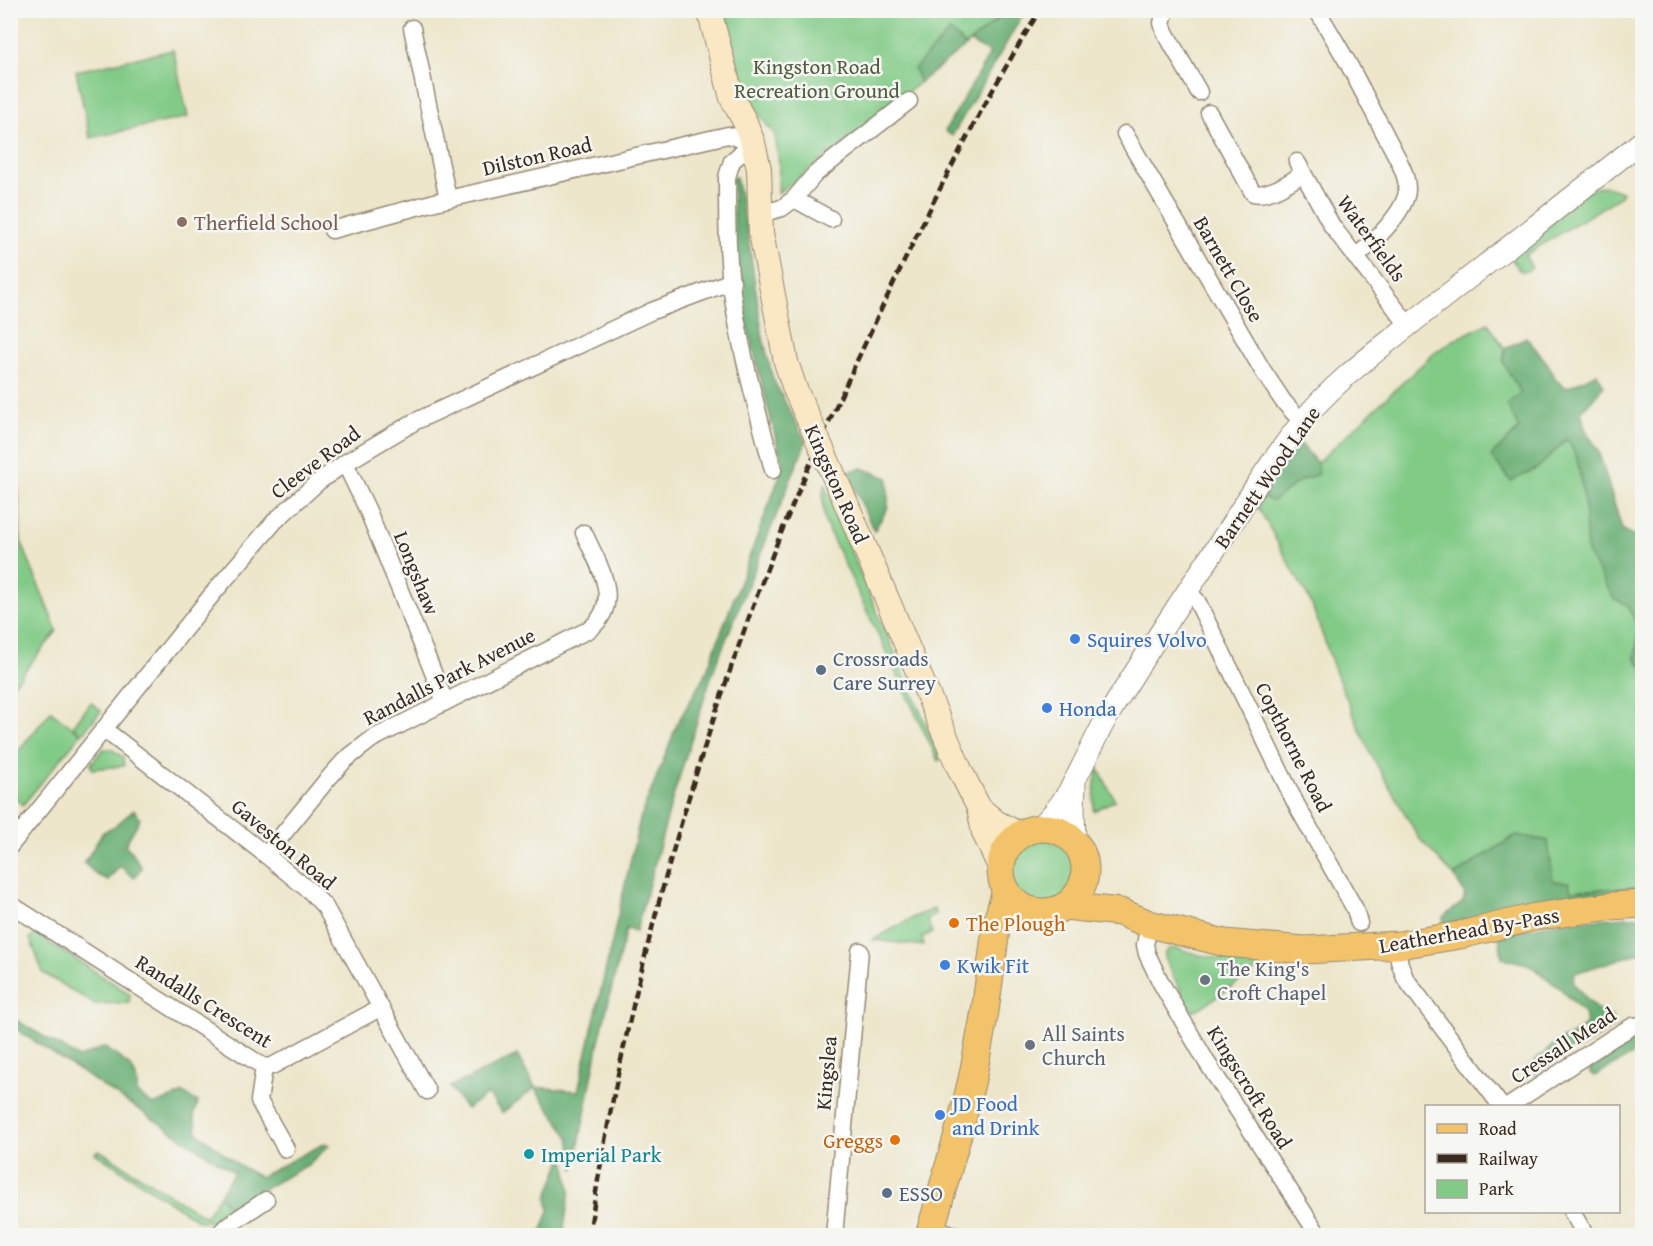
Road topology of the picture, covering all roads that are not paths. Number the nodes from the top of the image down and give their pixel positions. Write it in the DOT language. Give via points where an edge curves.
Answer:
graph roads {
  1 [pos="709,10"];
  2 [pos="1166,10"];
  3 [pos="1317,10"];
  4 [pos="412,28"];
  5 [pos="1199,92"];
  6 [pos="909,101"];
  7 [pos="1209,113"];
  8 [pos="1125,134"];
  9 [pos="1642,141"];
  10 [pos="753,143"];
  11 [pos="448,199"];
  12 [pos="794,199"];
  13 [pos="760,214"];
  14 [pos="831,219"];
  15 [pos="332,230"];
  16 [pos="1355,258"];
  17 [pos="732,281"];
  18 [pos="1409,326"];
  19 [pos="1302,422"];
  20 [pos="345,463"];
  21 [pos="773,470"];
  22 [pos="584,533"];
  23 [pos="1188,591"];
  24 [pos="445,702"];
  25 [pos="105,730"];
  26 [pos="1075,783"];
  27 [pos="979,808"];
  28 [pos="1030,831"];
  29 [pos="1075,843"];
  30 [pos="10,846"];
  31 [pos="266,855"];
  32 [pos="1086,870"];
  33 [pos="1004,879"];
  34 [pos="10,904"];
  35 [pos="1642,904"];
  36 [pos="1065,906"];
  37 [pos="1039,912"];
  38 [pos="1120,912"];
  39 [pos="1359,923"];
  40 [pos="1149,924"];
  41 [pos="995,944"];
  42 [pos="1399,945"];
  43 [pos="860,951"];
  44 [pos="380,1008"];
  45 [pos="1642,1024"];
  46 [pos="264,1067"];
  47 [pos="427,1091"];
  48 [pos="1500,1105"];
  49 [pos="1512,1105"];
  50 [pos="286,1149"];
  51 [pos="266,1200"];
  52 [pos="1573,1213"];
  53 [pos="930,1232"];
  54 [pos="217,1236"];
  55 [pos="834,1236"];
  56 [pos="959,1236"];
  57 [pos="1319,1236"];
  58 [pos="1586,1236"];
  1 -- 10 [label="main road, Kingston Road" via="732,98"];
  2 -- 5 [label="street" via="1162,23 1165,32"];
  3 -- 16 [label="street" via="1406,178 1406,199 1400,209"];
  4 -- 11 [label="street"];
  6 -- 12 [label="street" via="815,174"];
  7 -- 16 [label="street, Waterfields" via="1253,193 1269,192 1300,168"];
  8 -- 19 [label="street, Barnett Close" via="1263,371"];
  9 -- 18 [label="street, Barnett Wood Lane"];
  10 -- 11 [label="street, Dilston Road" via="728,135"];
  10 -- 13 [label="main road, Kingston Road" via="759,169"];
  10 -- 17 [label="street" via="732,161 727,177"];
  11 -- 15 [label="street, Dilston Road"];
  12 -- 13 [label="street" via="782,208"];
  12 -- 14 [label="street"];
  13 -- 27 [label="main road, Kingston Road, bridge" via="778,324 795,389"];
  16 -- 18 [label="street, Waterfields"];
  17 -- 20 [label="street, Cleeve Road" via="652,311 425,417"];
  17 -- 21 [label="street" via="747,370"];
  18 -- 19 [label="street, Barnett Wood Lane" via="1334,388"];
  19 -- 23 [label="street, Barnett Wood Lane"];
  20 -- 24 [label="street, Longshaw"];
  20 -- 25 [label="street, Cleeve Road" via="275,521"];
  22 -- 24 [label="street, Randalls Park Avenue" via="606,586 607,605 598,622"];
  23 -- 26 [label="street, Barnett Wood Lane" via="1107,717"];
  23 -- 39 [label="street, Copthorne Road" via="1197,600"];
  24 -- 31 [label="street, Randalls Park Avenue" via="372,739 345,760"];
  25 -- 30 [label="street, Cleeve Road"];
  25 -- 31 [label="street, Gaveston Road"];
  26 -- 28 [label="street, Barnett Wood Lane" via="1060,807"];
  26 -- 29 [label="street, Barnett Wood Lane"];
  27 -- 28 [label="main road, Kingston Road" via="997,823"];
  27 -- 33 [label="main road, Kingston Road" via="984,833"];
  28 -- 29 [label="main road" via="1059,831"];
  28 -- 33 [label="main road" via="1006,849"];
  29 -- 32 [label="main road"];
  31 -- 44 [label="street, Gaveston Road" via="325,907"];
  32 -- 36 [label="main road" via="1080,891"];
  32 -- 38 [label="main road" via="1095,887"];
  33 -- 37 [label="main road" via="1014,901"];
  33 -- 41 [label="main road"];
  34 -- 46 [label="street, Randalls Crescent"];
  35 -- 42 [label="main road, Leatherhead By-Pass" via="1535,917"];
  36 -- 37 [label="main road"];
  36 -- 38 [label="main road"];
  37 -- 41 [label="main road" via="1010,927"];
  38 -- 40 [label="main road, Leatherhead By-Pass"];
  40 -- 42 [label="main road, Leatherhead By-Pass" via="1225,943 1260,947 1305,950"];
  40 -- 57 [label="street, Kingscroft Road" via="1145,945 1161,983 1224,1090"];
  41 -- 53 [label="main road" via="973,1075"];
  42 -- 48 [label="street" via="1405,978"];
  43 -- 55 [label="street, Kingslea"];
  44 -- 46 [label="street, Randalls Crescent"];
  44 -- 47 [label="street, Gaveston Road"];
  45 -- 49 [label="street, Cressall Mead" via="1614,1037"];
  46 -- 50 [label="street" via="259,1101"];
  51 -- 54 [label="street"];
  52 -- 58 [label="street"];
  53 -- 56 [label="street"];
}
